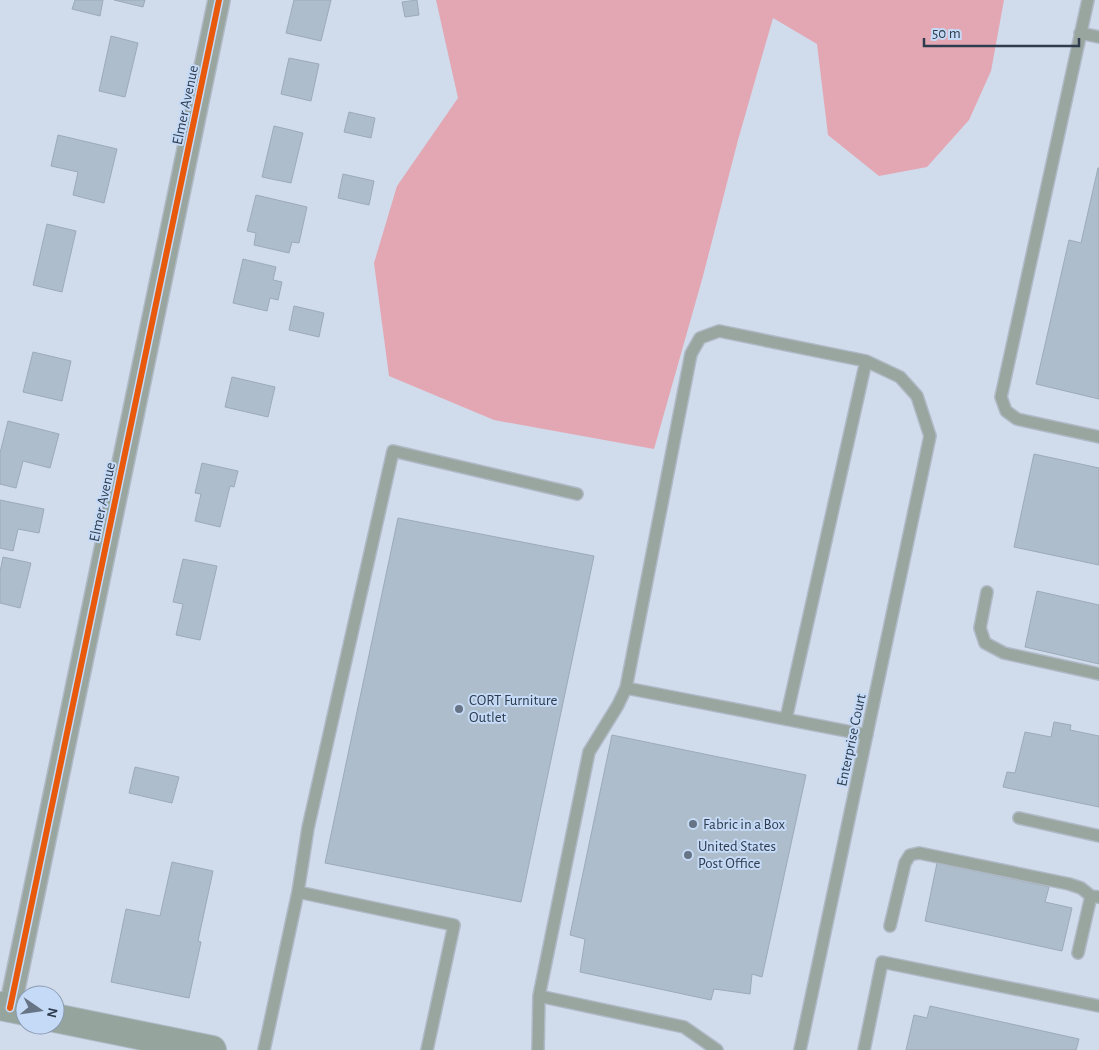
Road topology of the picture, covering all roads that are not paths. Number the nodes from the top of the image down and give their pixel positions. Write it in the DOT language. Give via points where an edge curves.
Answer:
graph roads {
  1 [pos="219,0"];
  2 [pos="1088,0"];
  3 [pos="1080,33"];
  4 [pos="1099,37"];
  5 [pos="866,361"];
  6 [pos="1099,437"];
  7 [pos="577,494"];
  8 [pos="987,592"];
  9 [pos="1099,674"];
  10 [pos="626,688"];
  11 [pos="786,719"];
  12 [pos="867,735"];
  13 [pos="1019,818"];
  14 [pos="1099,836"];
  15 [pos="298,892"];
  16 [pos="1095,896"];
  17 [pos="890,926"];
  18 [pos="1078,953"];
  19 [pos="539,996"];
  20 [pos="1099,1006"];
  21 [pos="12,1009"];
  22 [pos="65,1020"];
  23 [pos="212,1050"];
  24 [pos="264,1050"];
  25 [pos="427,1050"];
  26 [pos="538,1050"];
  27 [pos="717,1050"];
  28 [pos="800,1050"];
  29 [pos="864,1050"];
  1 -- 21 [label="street, Elmer Avenue"];
  2 -- 3 [label="lane"];
  3 -- 4 [label="lane"];
  3 -- 6 [label="lane" via="1001,397 1006,412 1017,419"];
  5 -- 10 [label="lane" via="719,331 700,338 691,354"];
  5 -- 11 [label="lane"];
  5 -- 12 [label="lane, Enterprise Court" via="900,377 918,396 930,436"];
  7 -- 15 [label="lane" via="393,450 308,828"];
  8 -- 9 [label="lane" via="980,628 985,644 1004,653"];
  10 -- 11 [label="lane"];
  10 -- 19 [label="lane" via="590,752"];
  11 -- 12 [label="lane"];
  12 -- 28 [label="lane, Enterprise Court"];
  13 -- 14 [label="lane"];
  15 -- 24 [label="lane"];
  15 -- 25 [label="lane" via="454,925"];
  16 -- 17 [label="lane" via="1070,884 918,853 910,855 905,863"];
  16 -- 18 [label="lane"];
  19 -- 26 [label="lane"];
  19 -- 27 [label="lane" via="684,1028"];
  20 -- 29 [label="lane" via="882,962"];
  22 -- 23 [label="main road"];
}
